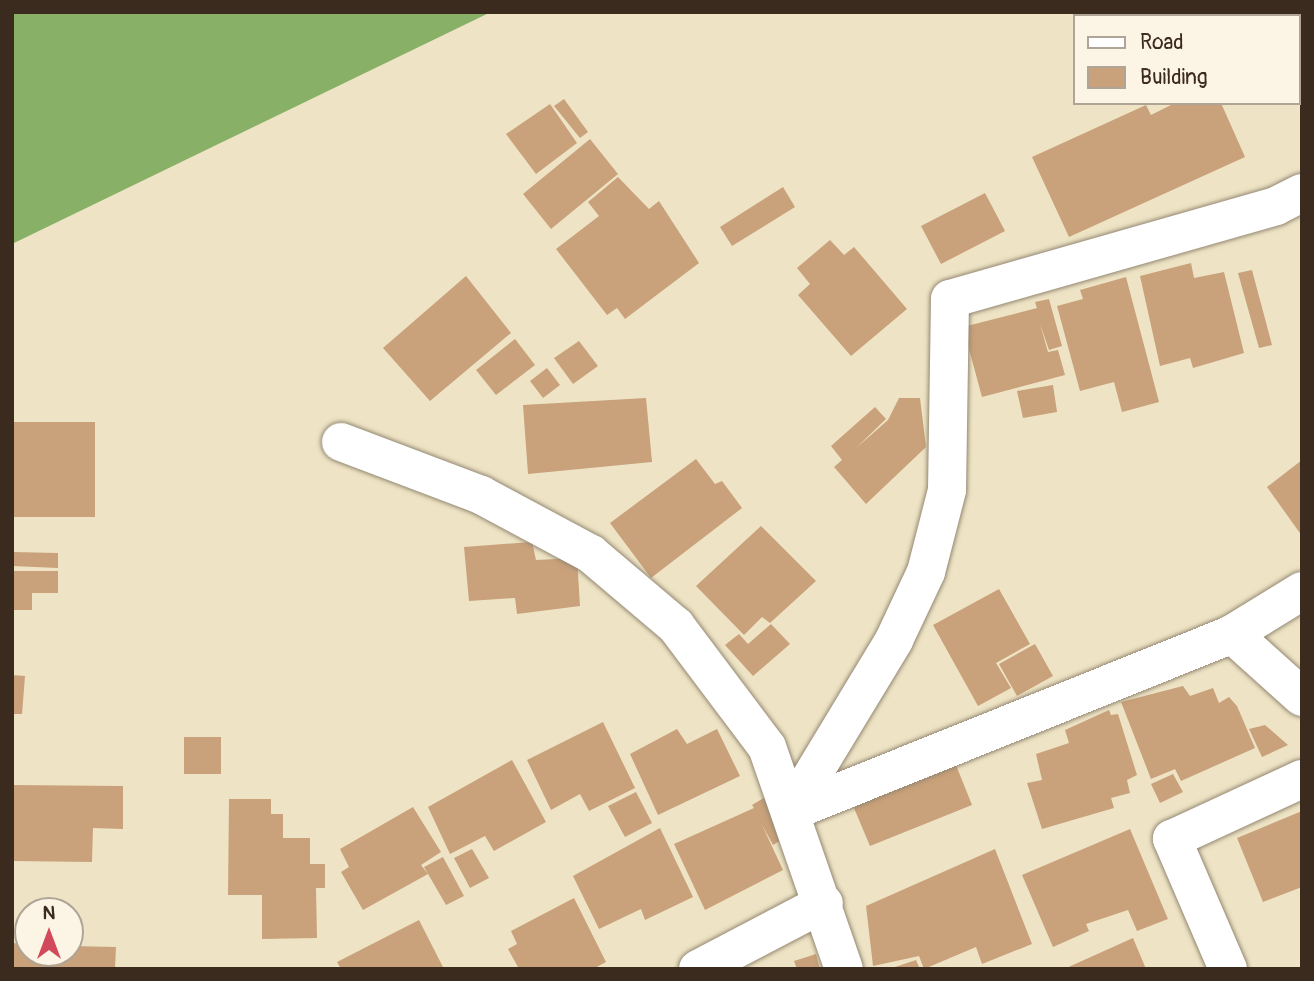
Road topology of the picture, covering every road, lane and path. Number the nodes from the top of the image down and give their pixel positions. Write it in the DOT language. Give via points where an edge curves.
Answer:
graph roads {
  1 [pos="1302,193"];
  2 [pos="341,442"];
  3 [pos="1302,591"];
  4 [pos="1232,634"];
  5 [pos="1302,697"];
  6 [pos="1302,779"];
  7 [pos="790,812"];
  8 [pos="824,903"];
  9 [pos="698,969"];
  10 [pos="844,969"];
  11 [pos="1228,969"];
  1 -- 7 [label="street" via="1276,206 950,299 947,490 926,572 894,640"];
  2 -- 7 [label="street" via="481,495 591,554 676,626 767,747"];
  3 -- 4 [label="street"];
  4 -- 5 [label="street"];
  4 -- 7 [label="street"];
  6 -- 11 [label="street" via="1171,839"];
  7 -- 8 [label="street"];
  8 -- 9 [label="street"];
  8 -- 10 [label="street"];
}
